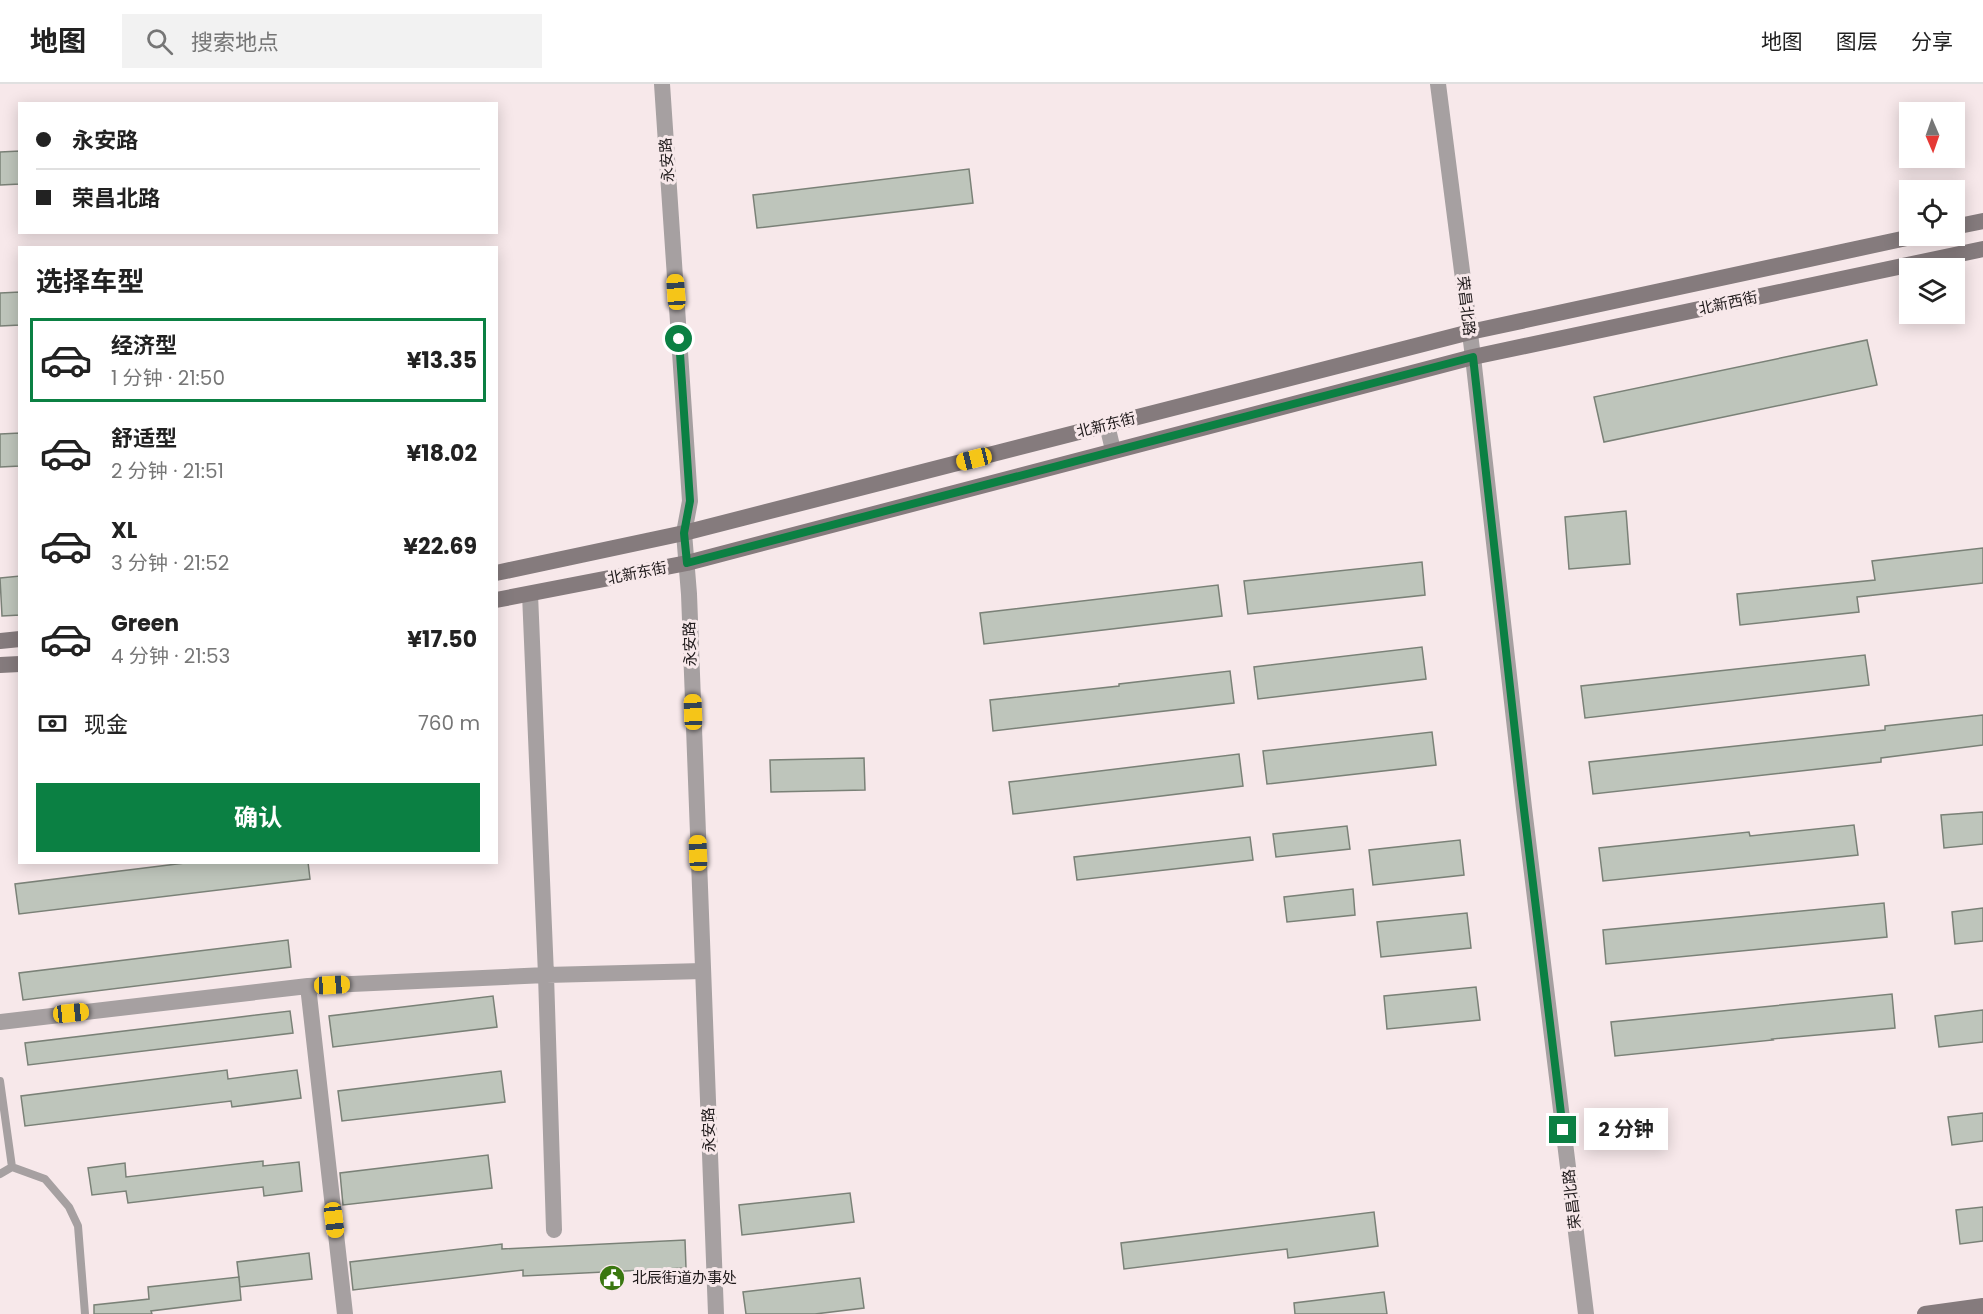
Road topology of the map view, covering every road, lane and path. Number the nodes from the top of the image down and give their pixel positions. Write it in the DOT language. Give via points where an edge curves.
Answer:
graph roads {
  1 [pos="662,84"];
  2 [pos="1438,84"];
  3 [pos="1983,221"];
  4 [pos="1965,225"];
  5 [pos="1899,240"];
  6 [pos="1983,249"];
  7 [pos="1470,332"];
  8 [pos="1473,357"];
  9 [pos="1107,425"];
  10 [pos="1113,450"];
  11 [pos="684,533"];
  12 [pos="687,563"];
  13 [pos="498,573"];
  14 [pos="530,594"];
  15 [pos="498,600"];
  16 [pos="18,639"];
  17 [pos="0,641"];
  18 [pos="18,664"];
  19 [pos="0,665"];
  20 [pos="703,971"];
  21 [pos="546,975"];
  22 [pos="308,986"];
  23 [pos="0,1022"];
  24 [pos="0,1081"];
  25 [pos="12,1167"];
  26 [pos="0,1174"];
  27 [pos="554,1230"];
  28 [pos="1983,1306"];
  29 [pos="85,1314"];
  30 [pos="345,1314"];
  31 [pos="716,1314"];
  32 [pos="1586,1314"];
  33 [pos="1925,1314"];
  1 -- 11 [label="street, 永安路" via="690,501"];
  2 -- 7 [label="street, 荣昌北路"];
  3 -- 4 [label="main road"];
  5 -- 7 [label="main road, 北新西街"];
  6 -- 8 [label="main road, 北新西街"];
  7 -- 8 [label="street, 荣昌北路"];
  7 -- 9 [label="main road, 北新东街"];
  8 -- 10 [label="main road, 北新东街"];
  8 -- 32 [label="street, 荣昌北路"];
  9 -- 10 [label="street"];
  9 -- 11 [label="main road, 北新东街"];
  10 -- 12 [label="main road, 北新东街"];
  11 -- 12 [label="street, 永安路"];
  11 -- 13 [label="main road, 北新东街"];
  12 -- 14 [label="main road, 北新东街"];
  12 -- 20 [label="street, 永安路"];
  14 -- 15 [label="main road, 北新东街"];
  14 -- 21 [label="street"];
  16 -- 17 [label="main road"];
  18 -- 19 [label="main road"];
  20 -- 21 [label="street"];
  20 -- 31 [label="street, 永安路"];
  21 -- 22 [label="street"];
  21 -- 27 [label="street"];
  22 -- 23 [label="street"];
  22 -- 30 [label="street"];
  24 -- 25 [label="lane"];
  25 -- 26 [label="lane"];
  25 -- 29 [label="lane" via="45,1179 69,1207 78,1226"];
  28 -- 33 [label="main road"];
}
